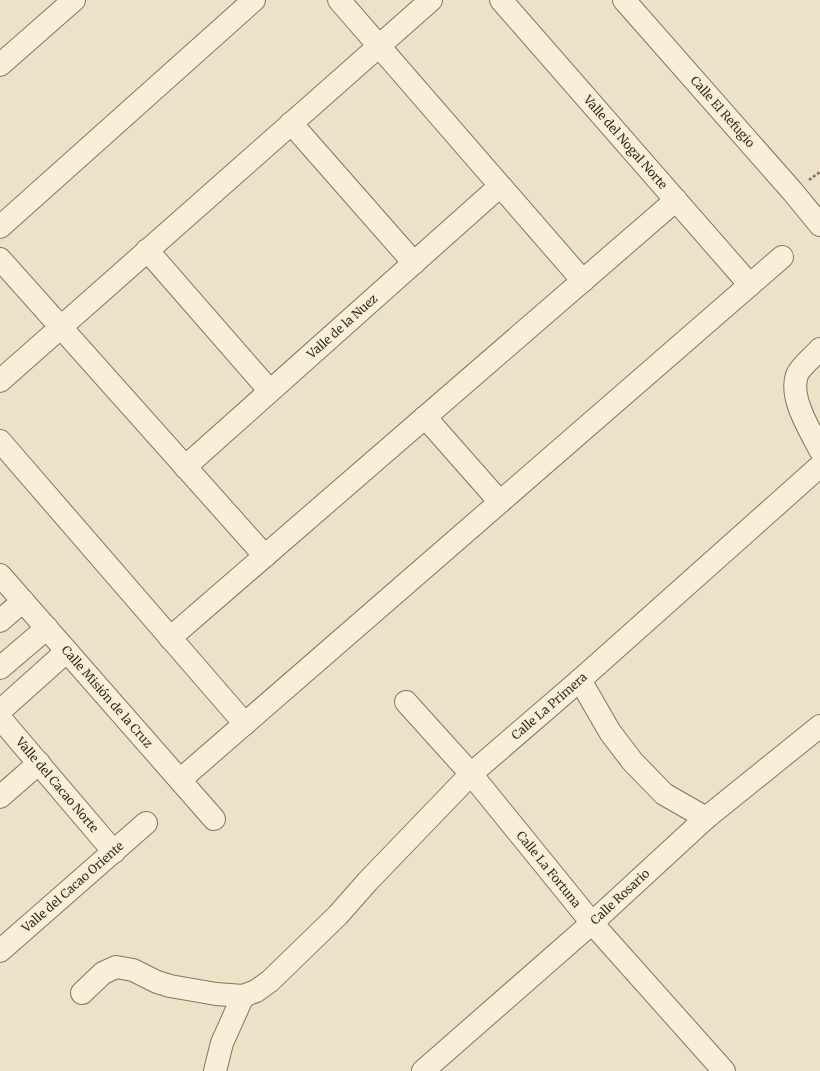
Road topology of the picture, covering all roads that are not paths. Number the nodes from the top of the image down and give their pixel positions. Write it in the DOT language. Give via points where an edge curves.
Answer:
graph roads {
  1 [pos="74,0"];
  2 [pos="254,0"];
  3 [pos="339,0"];
  4 [pos="430,0"];
  5 [pos="501,0"];
  6 [pos="624,0"];
  7 [pos="379,46"];
  8 [pos="0,65"];
  9 [pos="291,123"];
  10 [pos="500,186"];
  11 [pos="676,200"];
  12 [pos="820,225"];
  13 [pos="0,227"];
  14 [pos="148,250"];
  15 [pos="782,257"];
  16 [pos="0,259"];
  17 [pos="414,263"];
  18 [pos="583,281"];
  19 [pos="750,285"];
  20 [pos="60,327"];
  21 [pos="816,354"];
  22 [pos="0,381"];
  23 [pos="270,391"];
  24 [pos="425,417"];
  25 [pos="0,441"];
  26 [pos="820,450"];
  27 [pos="820,466"];
  28 [pos="185,467"];
  29 [pos="500,502"];
  30 [pos="265,556"];
  31 [pos="0,575"];
  32 [pos="23,601"];
  33 [pos="0,622"];
  34 [pos="47,628"];
  35 [pos="170,638"];
  36 [pos="67,651"];
  37 [pos="0,668"];
  38 [pos="580,680"];
  39 [pos="406,702"];
  40 [pos="0,711"];
  41 [pos="0,718"];
  42 [pos="245,724"];
  43 [pos="820,726"];
  44 [pos="39,763"];
  45 [pos="471,774"];
  46 [pos="180,780"];
  47 [pos="0,796"];
  48 [pos="706,818"];
  49 [pos="214,819"];
  50 [pos="146,823"];
  51 [pos="114,852"];
  52 [pos="592,923"];
  53 [pos="0,951"];
  54 [pos="82,993"];
  55 [pos="243,996"];
  56 [pos="215,1071"];
  57 [pos="423,1071"];
  58 [pos="724,1071"];
  1 -- 8 [label="street"];
  2 -- 13 [label="street"];
  3 -- 7 [label="street"];
  4 -- 7 [label="street"];
  5 -- 11 [label="street, Valle del Nogal Norte"];
  6 -- 12 [label="street, Calle El Refugio"];
  7 -- 9 [label="street"];
  7 -- 10 [label="street"];
  9 -- 14 [label="street"];
  9 -- 17 [label="street"];
  10 -- 17 [label="street, Valle de la Nuez"];
  10 -- 18 [label="street"];
  11 -- 18 [label="street"];
  11 -- 19 [label="street, Valle del Nogal Norte"];
  14 -- 20 [label="street"];
  14 -- 23 [label="street"];
  15 -- 19 [label="street"];
  16 -- 20 [label="street"];
  17 -- 23 [label="street, Valle de la Nuez"];
  18 -- 24 [label="street"];
  19 -- 29 [label="street"];
  20 -- 22 [label="street"];
  20 -- 28 [label="street"];
  21 -- 26 [label="street" via="798,374 796,392 797,400"];
  23 -- 28 [label="street, Valle de la Nuez"];
  24 -- 29 [label="street"];
  24 -- 30 [label="street"];
  25 -- 35 [label="street"];
  27 -- 38 [label="street, Calle La Primera"];
  28 -- 30 [label="street"];
  29 -- 42 [label="street"];
  30 -- 35 [label="street"];
  31 -- 32 [label="street, Calle Misión de la Cruz"];
  32 -- 33 [label="street"];
  32 -- 34 [label="street, Calle Misión de la Cruz"];
  34 -- 36 [label="street, Calle Misión de la Cruz"];
  34 -- 37 [label="street"];
  35 -- 42 [label="street"];
  36 -- 40 [label="street"];
  36 -- 46 [label="street, Calle Misión de la Cruz"];
  38 -- 45 [label="street, Calle La Primera"];
  38 -- 48 [label="street" via="610,732 632,761 664,794"];
  39 -- 45 [label="street, Calle La Fortuna"];
  41 -- 44 [label="street, Valle del Cacao Norte"];
  42 -- 46 [label="street"];
  43 -- 48 [label="street, Calle Rosario"];
  44 -- 47 [label="street"];
  44 -- 51 [label="street, Valle del Cacao Norte"];
  45 -- 52 [label="street, Calle La Fortuna"];
  45 -- 55 [label="street, Calle La Primera" via="292,960 270,981"];
  46 -- 49 [label="street, Calle Misión de la Cruz"];
  48 -- 52 [label="street, Calle Rosario"];
  50 -- 51 [label="street, Valle del Cacao Oriente"];
  51 -- 53 [label="street, Valle del Cacao Oriente"];
  52 -- 57 [label="street, Calle Rosario"];
  52 -- 58 [label="street, Calle La Fortuna"];
  54 -- 55 [label="street" via="103,973 116,968 133,970 157,982 177,988"];
  55 -- 56 [label="street" via="222,1043"];
}
